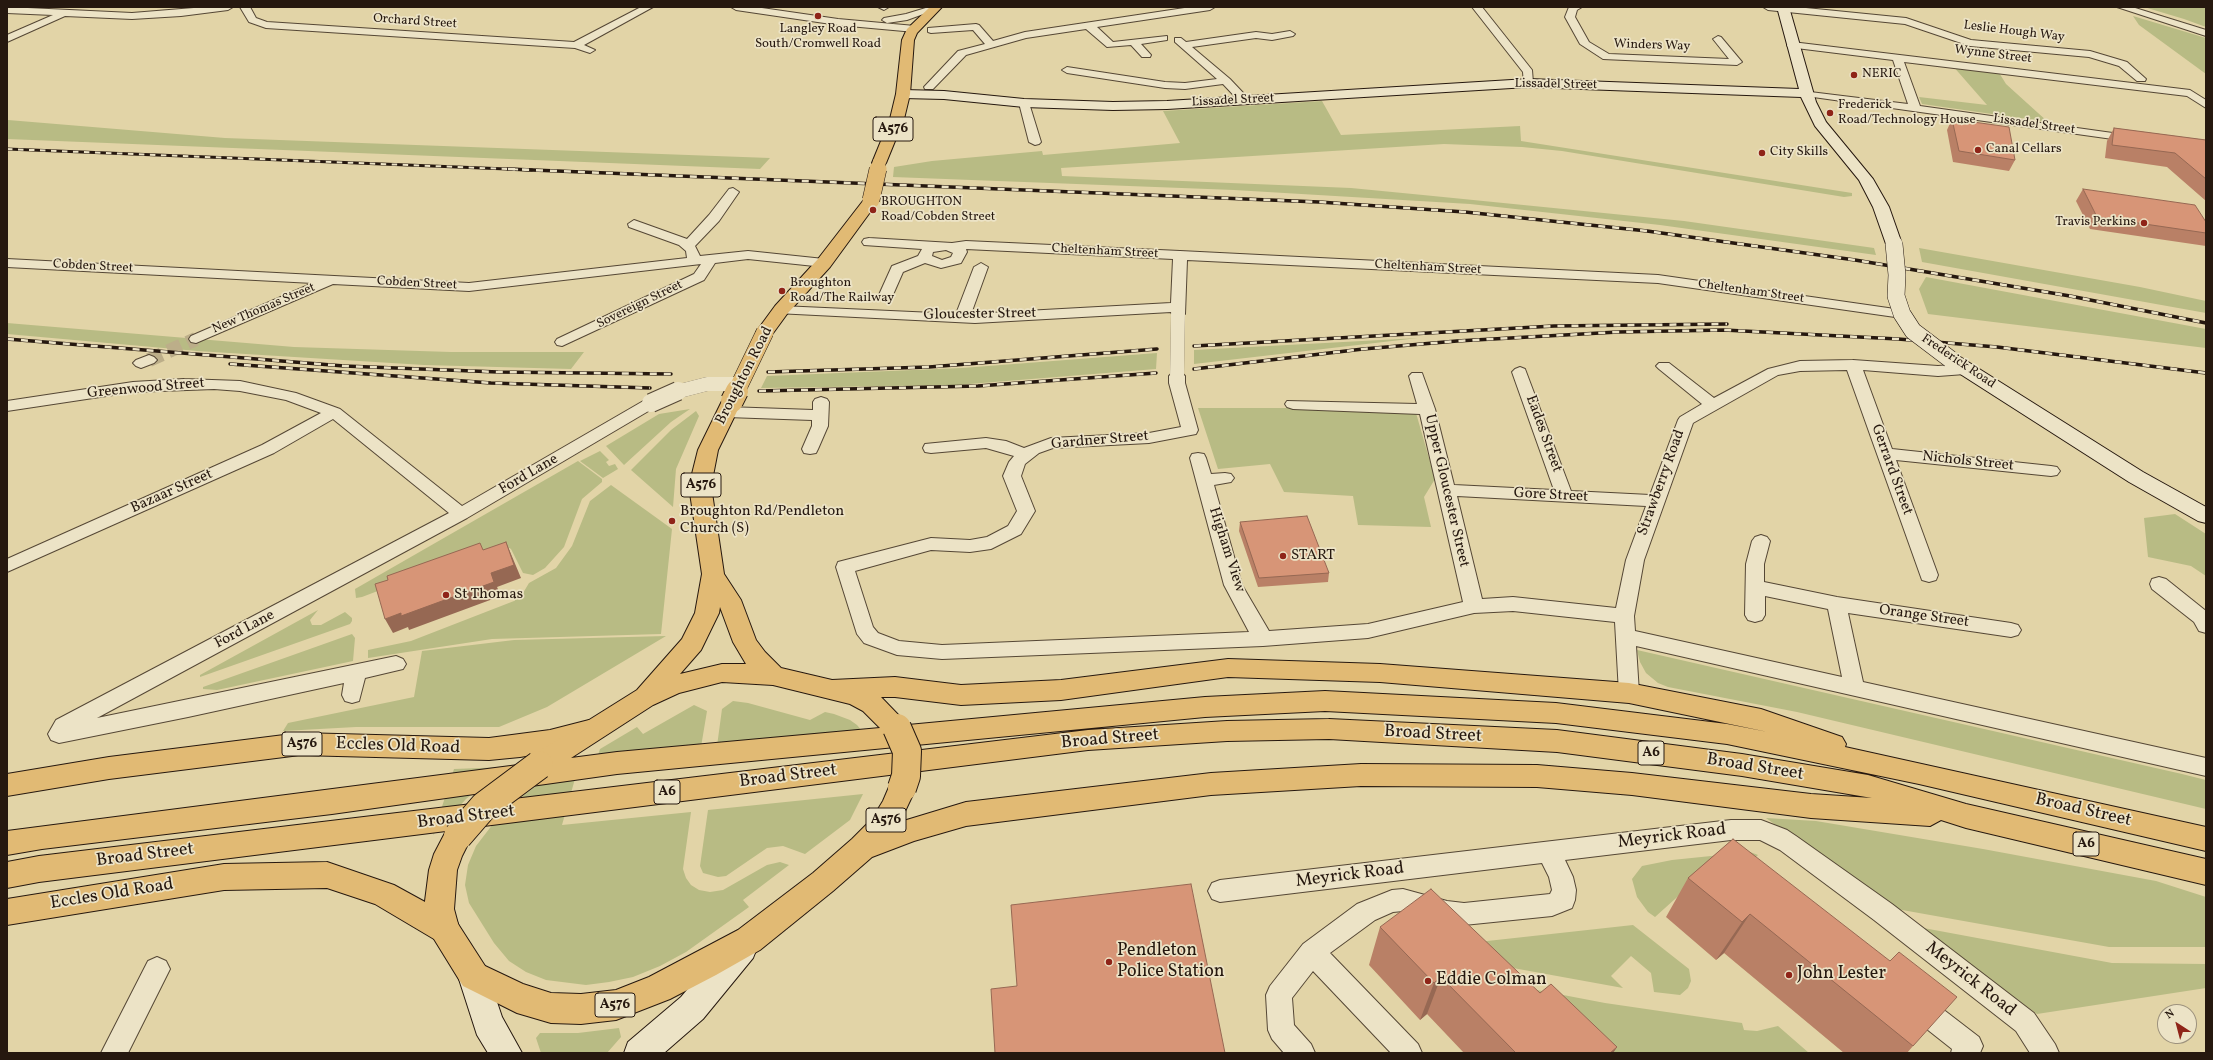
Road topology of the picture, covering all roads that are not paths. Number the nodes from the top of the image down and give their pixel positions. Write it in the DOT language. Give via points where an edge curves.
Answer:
graph roads {
  1 [pos="228,7"];
  2 [pos="245,7"];
  3 [pos="648,7"];
  4 [pos="736,7"];
  5 [pos="883,7"];
  6 [pos="935,7"];
  7 [pos="1210,7"];
  8 [pos="1477,7"];
  9 [pos="1578,7"];
  10 [pos="1768,7"];
  11 [pos="2122,7"];
  12 [pos="1784,8"];
  13 [pos="768,9"];
  14 [pos="7,10"];
  15 [pos="64,14"];
  16 [pos="896,14"];
  17 [pos="852,23"];
  18 [pos="1086,25"];
  19 [pos="915,28"];
  20 [pos="931,30"];
  21 [pos="2206,33"];
  22 [pos="1290,34"];
  23 [pos="1164,38"];
  24 [pos="1718,39"];
  25 [pos="7,40"];
  26 [pos="1133,42"];
  27 [pos="576,45"];
  28 [pos="991,45"];
  29 [pos="1111,45"];
  30 [pos="1792,45"];
  31 [pos="1100,47"];
  32 [pos="590,50"];
  33 [pos="1146,55"];
  34 [pos="1897,57"];
  35 [pos="1067,70"];
  36 [pos="2141,79"];
  37 [pos="1226,81"];
  38 [pos="1528,83"];
  39 [pos="930,88"];
  40 [pos="1806,93"];
  41 [pos="903,94"];
  42 [pos="1244,100"];
  43 [pos="1024,103"];
  44 [pos="2206,105"];
  45 [pos="1915,108"];
  46 [pos="2144,141"];
  47 [pos="1035,142"];
  48 [pos="733,192"];
  49 [pos="634,224"];
  50 [pos="869,242"];
  51 [pos="689,245"];
  52 [pos="946,246"];
  53 [pos="1180,255"];
  54 [pos="925,258"];
  55 [pos="709,259"];
  56 [pos="694,261"];
  57 [pos="13,263"];
  58 [pos="824,263"];
  59 [pos="981,267"];
  60 [pos="7,272"];
  61 [pos="332,280"];
  62 [pos="885,297"];
  63 [pos="781,310"];
  64 [pos="1178,310"];
  65 [pos="1902,314"];
  66 [pos="962,318"];
  67 [pos="196,339"];
  68 [pos="562,342"];
  69 [pos="1958,364"];
  70 [pos="1853,365"];
  71 [pos="1664,366"];
  72 [pos="1520,372"];
  73 [pos="1417,376"];
  74 [pos="733,399"];
  75 [pos="1293,404"];
  76 [pos="1713,405"];
  77 [pos="9,408"];
  78 [pos="1427,409"];
  79 [pos="334,412"];
  80 [pos="932,448"];
  81 [pos="810,449"];
  82 [pos="1885,454"];
  83 [pos="1026,455"];
  84 [pos="1198,458"];
  85 [pos="2051,471"];
  86 [pos="1225,478"];
  87 [pos="1204,480"];
  88 [pos="1446,490"];
  89 [pos="1565,496"];
  90 [pos="1655,501"];
  91 [pos="461,514"];
  92 [pos="2206,516"];
  93 [pos="1761,541"];
  94 [pos="7,566"];
  95 [pos="713,574"];
  96 [pos="1929,575"];
  97 [pos="2159,584"];
  98 [pos="1755,587"];
  99 [pos="1837,604"];
  100 [pos="1474,606"];
  101 [pos="1755,615"];
  102 [pos="1625,626"];
  103 [pos="2206,626"];
  104 [pos="2011,630"];
  105 [pos="1263,639"];
  106 [pos="396,664"];
  107 [pos="356,672"];
  108 [pos="773,676"];
  109 [pos="1854,686"];
  110 [pos="831,690"];
  111 [pos="1629,693"];
  112 [pos="352,695"];
  113 [pos="644,698"];
  114 [pos="597,728"];
  115 [pos="2206,767"];
  116 [pos="1919,773"];
  117 [pos="7,784"];
  118 [pos="1966,816"];
  119 [pos="2206,839"];
  120 [pos="7,843"];
  121 [pos="862,848"];
  122 [pos="1549,852"];
  123 [pos="2206,872"];
  124 [pos="7,875"];
  125 [pos="1220,891"];
  126 [pos="7,912"];
  127 [pos="445,929"];
  128 [pos="749,940"];
  129 [pos="1312,952"];
  130 [pos="156,969"];
  131 [pos="474,976"];
  132 [pos="1901,993"];
  133 [pos="114,1053"];
  134 [pos="506,1053"];
  135 [pos="640,1053"];
  136 [pos="1302,1053"];
  137 [pos="1409,1053"];
  138 [pos="1964,1053"];
  139 [pos="2046,1053"];
  1 -- 15 [label="street" via="148,16"];
  2 -- 27 [label="street, Orchard Street" via="252,20 266,25"];
  3 -- 27 [label="street"];
  4 -- 13 [label="street"];
  5 -- 16 [label="street"];
  6 -- 17 [label="street" via="898,18"];
  6 -- 19 [label="main road, A576"];
  7 -- 18 [label="street"];
  8 -- 38 [label="street" via="1528,72"];
  9 -- 24 [label="street, Winders Way" via="1573,8 1570,17 1585,44 1607,57 1737,62"];
  10 -- 12 [label="street"];
  11 -- 21 [label="street"];
  12 -- 30 [label="street, Frederick Road"];
  12 -- 36 [label="street, Leslie Hough Way" via="1906,21 1970,43 2090,54 2124,64"];
  13 -- 17 [label="street"];
  14 -- 15 [label="street"];
  15 -- 25 [label="street"];
  17 -- 19 [label="street"];
  18 -- 28 [label="street" via="1025,35"];
  18 -- 29 [label="street"];
  19 -- 41 [label="main road, A576" via="908,40"];
  20 -- 28 [label="street" via="976,27"];
  22 -- 37 [label="street" via="1181,42"];
  23 -- 26 [label="street"];
  26 -- 29 [label="street"];
  26 -- 33 [label="street"];
  27 -- 32 [label="street, Orchard Street"];
  28 -- 39 [label="street" via="962,53"];
  29 -- 31 [label="street"];
  30 -- 34 [label="street, Wynne Street"];
  30 -- 40 [label="street, Frederick Road"];
  34 -- 44 [label="street, Wynne Street" via="2190,93"];
  34 -- 45 [label="street"];
  35 -- 37 [label="street" via="1165,85 1185,86"];
  37 -- 42 [label="street"];
  38 -- 40 [label="street, Lissadel Street"];
  38 -- 42 [label="street, Lissadel Street"];
  40 -- 45 [label="street, Lissadel Street"];
  40 -- 65 [label="street, Frederick Road, bridge" via="1820,123 1866,179 1878,200 1894,244 1896,296"];
  41 -- 43 [label="street, Lissadel Street" via="944,95"];
  41 -- 58 [label="main road, Broughton Road / A576, bridge" via="897,119 878,163 871,200"];
  42 -- 43 [label="street, Lissadel Street" via="1121,106"];
  43 -- 47 [label="street"];
  45 -- 46 [label="street, Lissadel Street"];
  48 -- 51 [label="street"];
  49 -- 51 [label="street" via="679,239"];
  50 -- 52 [label="street, Cheltenham Street"];
  51 -- 56 [label="street"];
  52 -- 53 [label="street, Cheltenham Street"];
  52 -- 54 [label="street" via="927,250"];
  52 -- 54 [label="street" via="960,252 956,260 935,263"];
  53 -- 64 [label="street, Gardner Street"];
  53 -- 65 [label="street, Cheltenham Street" via="1658,279"];
  54 -- 62 [label="street" via="897,269"];
  55 -- 56 [label="street, Cobden Street"];
  55 -- 58 [label="street, Cobden Street" via="748,255"];
  55 -- 68 [label="street, Sovereign Street" via="708,265 699,277"];
  56 -- 61 [label="street, Cobden Street" via="469,287"];
  57 -- 60 [label="street"];
  57 -- 61 [label="street, Cobden Street"];
  58 -- 63 [label="main road, Broughton Road / A576"];
  59 -- 66 [label="street"];
  61 -- 67 [label="street, New Thomas Street"];
  63 -- 66 [label="street, Gloucester Street"];
  63 -- 74 [label="main road, Broughton Road / A576, bridge" via="765,332"];
  64 -- 66 [label="street, Gloucester Street"];
  64 -- 83 [label="street, Gardner Street, bridge" via="1176,384 1190,430 1149,438 1051,443"];
  65 -- 69 [label="street, Frederick Road, bridge" via="1913,331"];
  69 -- 70 [label="street, Strawberry Road" via="1938,372"];
  69 -- 92 [label="street, Frederick Road" via="2136,477"];
  70 -- 76 [label="street, Strawberry Road" via="1800,366 1773,372"];
  70 -- 82 [label="street, Gerrard Street"];
  71 -- 76 [label="street"];
  72 -- 89 [label="street, Eades Street"];
  73 -- 78 [label="street, Upper Gloucester Street"];
  74 -- 81 [label="street, Ford Lane" via="822,408 820,426"];
  74 -- 91 [label="street, Ford Lane, bridge" via="707,384 680,390 651,403"];
  74 -- 95 [label="main road, Broughton Road / A576" via="708,450 700,486"];
  75 -- 78 [label="street"];
  76 -- 90 [label="street, Strawberry Road" via="1686,420"];
  77 -- 79 [label="street, Greenwood Street" via="133,387 214,384 240,386 290,396"];
  78 -- 88 [label="street, Upper Gloucester Street"];
  79 -- 91 [label="street, Greenwood Street"];
  79 -- 94 [label="street, Bazaar Street" via="268,449"];
  80 -- 83 [label="street" via="986,443 1000,445"];
  82 -- 85 [label="street, Nichols Street"];
  82 -- 96 [label="street, Gerrard Street"];
  83 -- 105 [label="street, Gardner Street" via="1017,462 1012,476 1026,512 1015,530 991,543 970,546 925,545 845,567 864,629 871,638 897,648 942,652"];
  84 -- 87 [label="street, Higham View"];
  86 -- 87 [label="street"];
  87 -- 105 [label="street, Higham View" via="1233,585"];
  88 -- 89 [label="street, Gore Street"];
  88 -- 100 [label="street, Upper Gloucester Street"];
  89 -- 90 [label="street, Gore Street"];
  90 -- 102 [label="street, Strawberry Road" via="1635,560"];
  91 -- 107 [label="street, Ford Lane" via="64,726 59,734"];
  93 -- 98 [label="street" via="1755,564"];
  95 -- 108 [label="main road, Broughton Road / A576" via="729,600 745,642 756,659"];
  95 -- 113 [label="main road, Broughton Road / A576" via="707,613 694,639"];
  97 -- 103 [label="street" via="2202,618"];
  98 -- 99 [label="street, Orange Street"];
  98 -- 101 [label="street"];
  99 -- 104 [label="street, Orange Street"];
  99 -- 109 [label="street"];
  100 -- 102 [label="street" via="1514,604"];
  100 -- 105 [label="street" via="1368,631"];
  102 -- 109 [label="street"];
  102 -- 111 [label="street, Strawberry Road"];
  106 -- 107 [label="street, Ford Lane"];
  107 -- 112 [label="street"];
  108 -- 110 [label="main road, A576"];
  108 -- 113 [label="main road, A576" via="747,673 716,674 673,685"];
  109 -- 115 [label="street"];
  110 -- 111 [label="main road" via="895,687 961,696 1061,690 1228,668 1380,673"];
  110 -- 121 [label="main road, A576, bridge" via="857,696 872,704 897,728 907,751 906,776 895,806 882,827"];
  111 -- 116 [label="main road" via="1762,720"];
  113 -- 114 [label="main road, A576"];
  114 -- 117 [label="main road, Eccles Old Road / A576" via="550,741 488,749 300,744 109,768"];
  114 -- 127 [label="main road, A576, bridge" via="539,765 484,806 458,836 448,854 440,888 440,909"];
  116 -- 119 [label="main road, Broad Street / A6"];
  116 -- 120 [label="main road, Broad Street / A6" via="1727,734 1556,713 1325,701 1206,707 617,764"];
  118 -- 121 [label="main road" via="1811,806 1632,784 1537,776 1361,775 1211,784 966,814"];
  118 -- 123 [label="main road, Broad Street / A6"];
  118 -- 124 [label="main road, Broad Street / A6" via="1868,786 1742,765 1557,741 1329,730 1228,731 1072,742"];
  121 -- 128 [label="main road, A576"];
  122 -- 125 [label="street, Meyrick Road"];
  122 -- 129 [label="street" via="1564,890 1563,900 1552,905 1464,914 1447,912 1417,902 1392,901 1366,912"];
  122 -- 139 [label="street, Meyrick Road" via="1731,830 1751,829 1770,833 1788,843 1883,912 2025,1022"];
  126 -- 127 [label="main road, Eccles Old Road / A576" via="224,877 327,875 384,894"];
  127 -- 131 [label="main road, A576"];
  128 -- 131 [label="main road, A576" via="660,988 616,1005 581,1010 551,1008 517,998"];
  128 -- 135 [label="street" via="692,1008"];
  129 -- 136 [label="street" via="1279,995 1281,1030"];
  129 -- 137 [label="street"];
  130 -- 133 [label="street"];
  131 -- 134 [label="street" via="488,1024"];
  132 -- 138 [label="street" via="1970,1046"];
}
